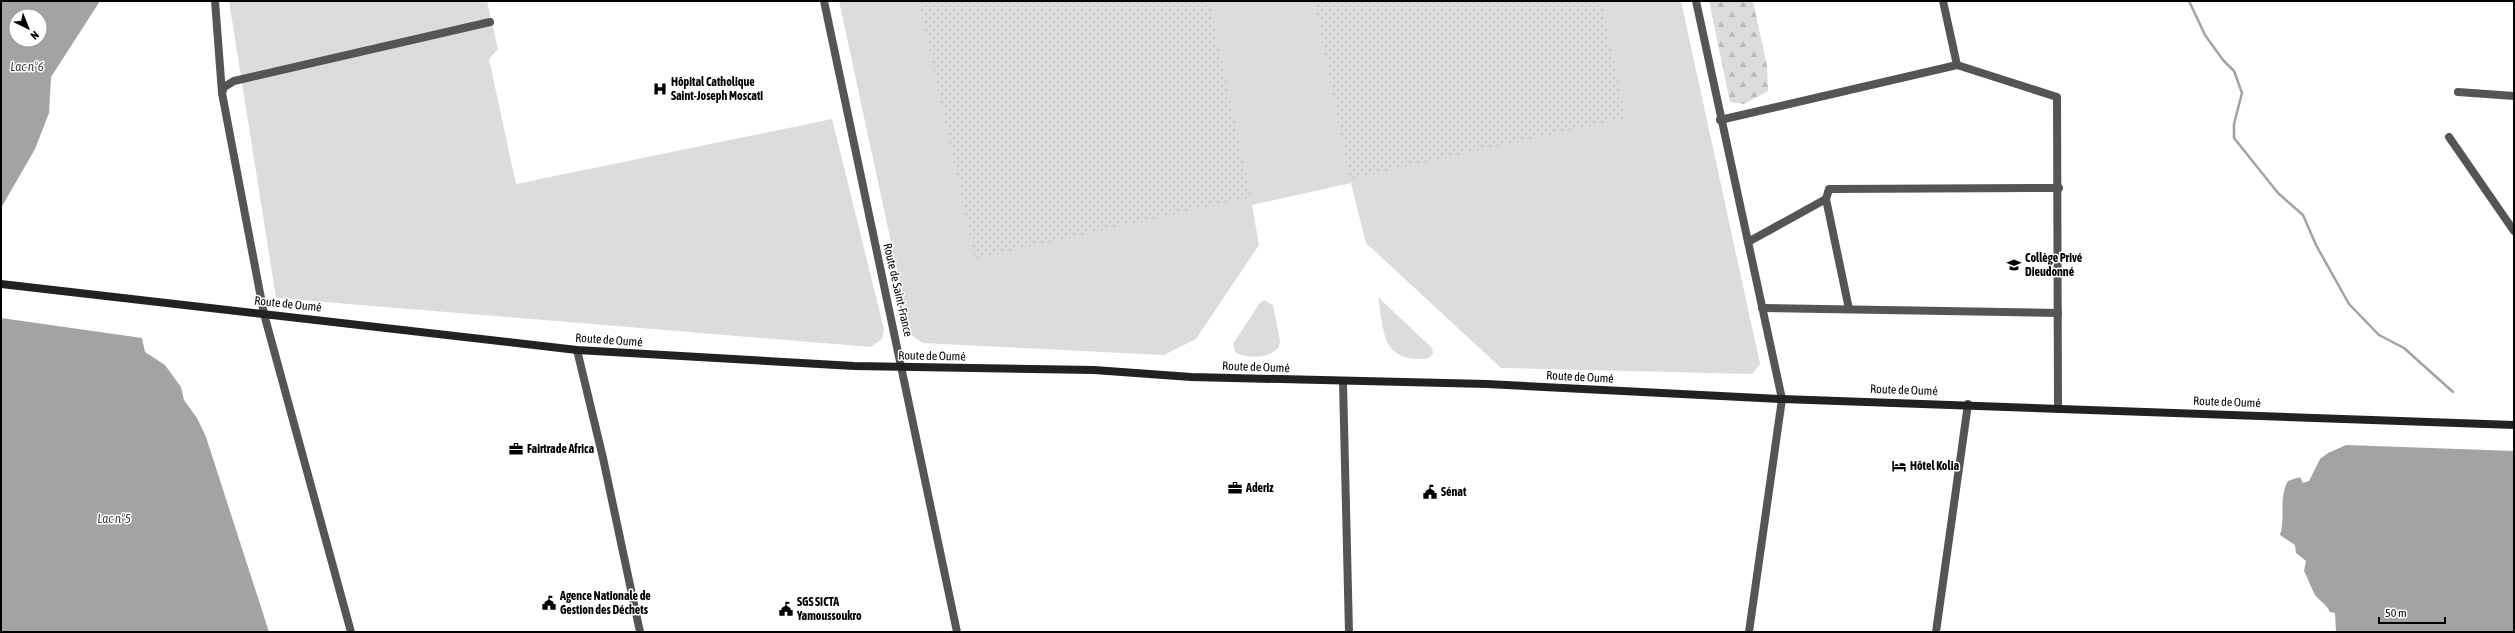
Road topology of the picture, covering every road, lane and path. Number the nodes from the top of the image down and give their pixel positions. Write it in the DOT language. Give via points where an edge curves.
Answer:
graph roads {
  1 [pos="215,1"];
  2 [pos="824,1"];
  3 [pos="1696,1"];
  4 [pos="1943,1"];
  5 [pos="490,22"];
  6 [pos="1957,65"];
  7 [pos="2458,92"];
  8 [pos="222,93"];
  9 [pos="2514,96"];
  10 [pos="1720,120"];
  11 [pos="2448,137"];
  12 [pos="2059,188"];
  13 [pos="1826,199"];
  14 [pos="2514,231"];
  15 [pos="1748,242"];
  16 [pos="1,284"];
  17 [pos="1762,308"];
  18 [pos="1849,309"];
  19 [pos="2058,313"];
  20 [pos="264,314"];
  21 [pos="576,350"];
  22 [pos="903,368"];
  23 [pos="1343,382"];
  24 [pos="1782,399"];
  25 [pos="1968,404"];
  26 [pos="2058,408"];
  27 [pos="2514,425"];
  28 [pos="351,632"];
  29 [pos="640,632"];
  30 [pos="957,632"];
  31 [pos="1349,632"];
  32 [pos="1749,632"];
  33 [pos="1936,632"];
  1 -- 8 [label="street"];
  2 -- 22 [label="street, Route de Saint-France"];
  3 -- 10 [label="street"];
  4 -- 6 [label="street"];
  5 -- 8 [label="street" via="234,80 224,87"];
  6 -- 10 [label="street"];
  6 -- 12 [label="street" via="2057,97"];
  7 -- 9 [label="street"];
  8 -- 20 [label="street"];
  10 -- 15 [label="street"];
  11 -- 14 [label="street"];
  12 -- 13 [label="street" via="1829,189"];
  12 -- 19 [label="street"];
  13 -- 15 [label="street"];
  13 -- 18 [label="street"];
  15 -- 17 [label="street"];
  16 -- 20 [label="main road, Route de Oumé"];
  17 -- 18 [label="street"];
  17 -- 24 [label="street"];
  18 -- 19 [label="street"];
  19 -- 26 [label="street"];
  20 -- 21 [label="main road, Route de Oumé"];
  20 -- 28 [label="street"];
  21 -- 22 [label="main road, Route de Oumé"];
  21 -- 29 [label="street" via="603,458"];
  22 -- 23 [label="main road, Route de Oumé" via="1094,370 1191,377"];
  22 -- 30 [label="street, Route de Saint-France"];
  23 -- 24 [label="main road, Route de Oumé" via="1487,384"];
  23 -- 31 [label="street"];
  24 -- 25 [label="main road, Route de Oumé"];
  24 -- 32 [label="street"];
  25 -- 26 [label="main road, Route de Oumé"];
  25 -- 33 [label="street"];
  26 -- 27 [label="main road, Route de Oumé"];
}
